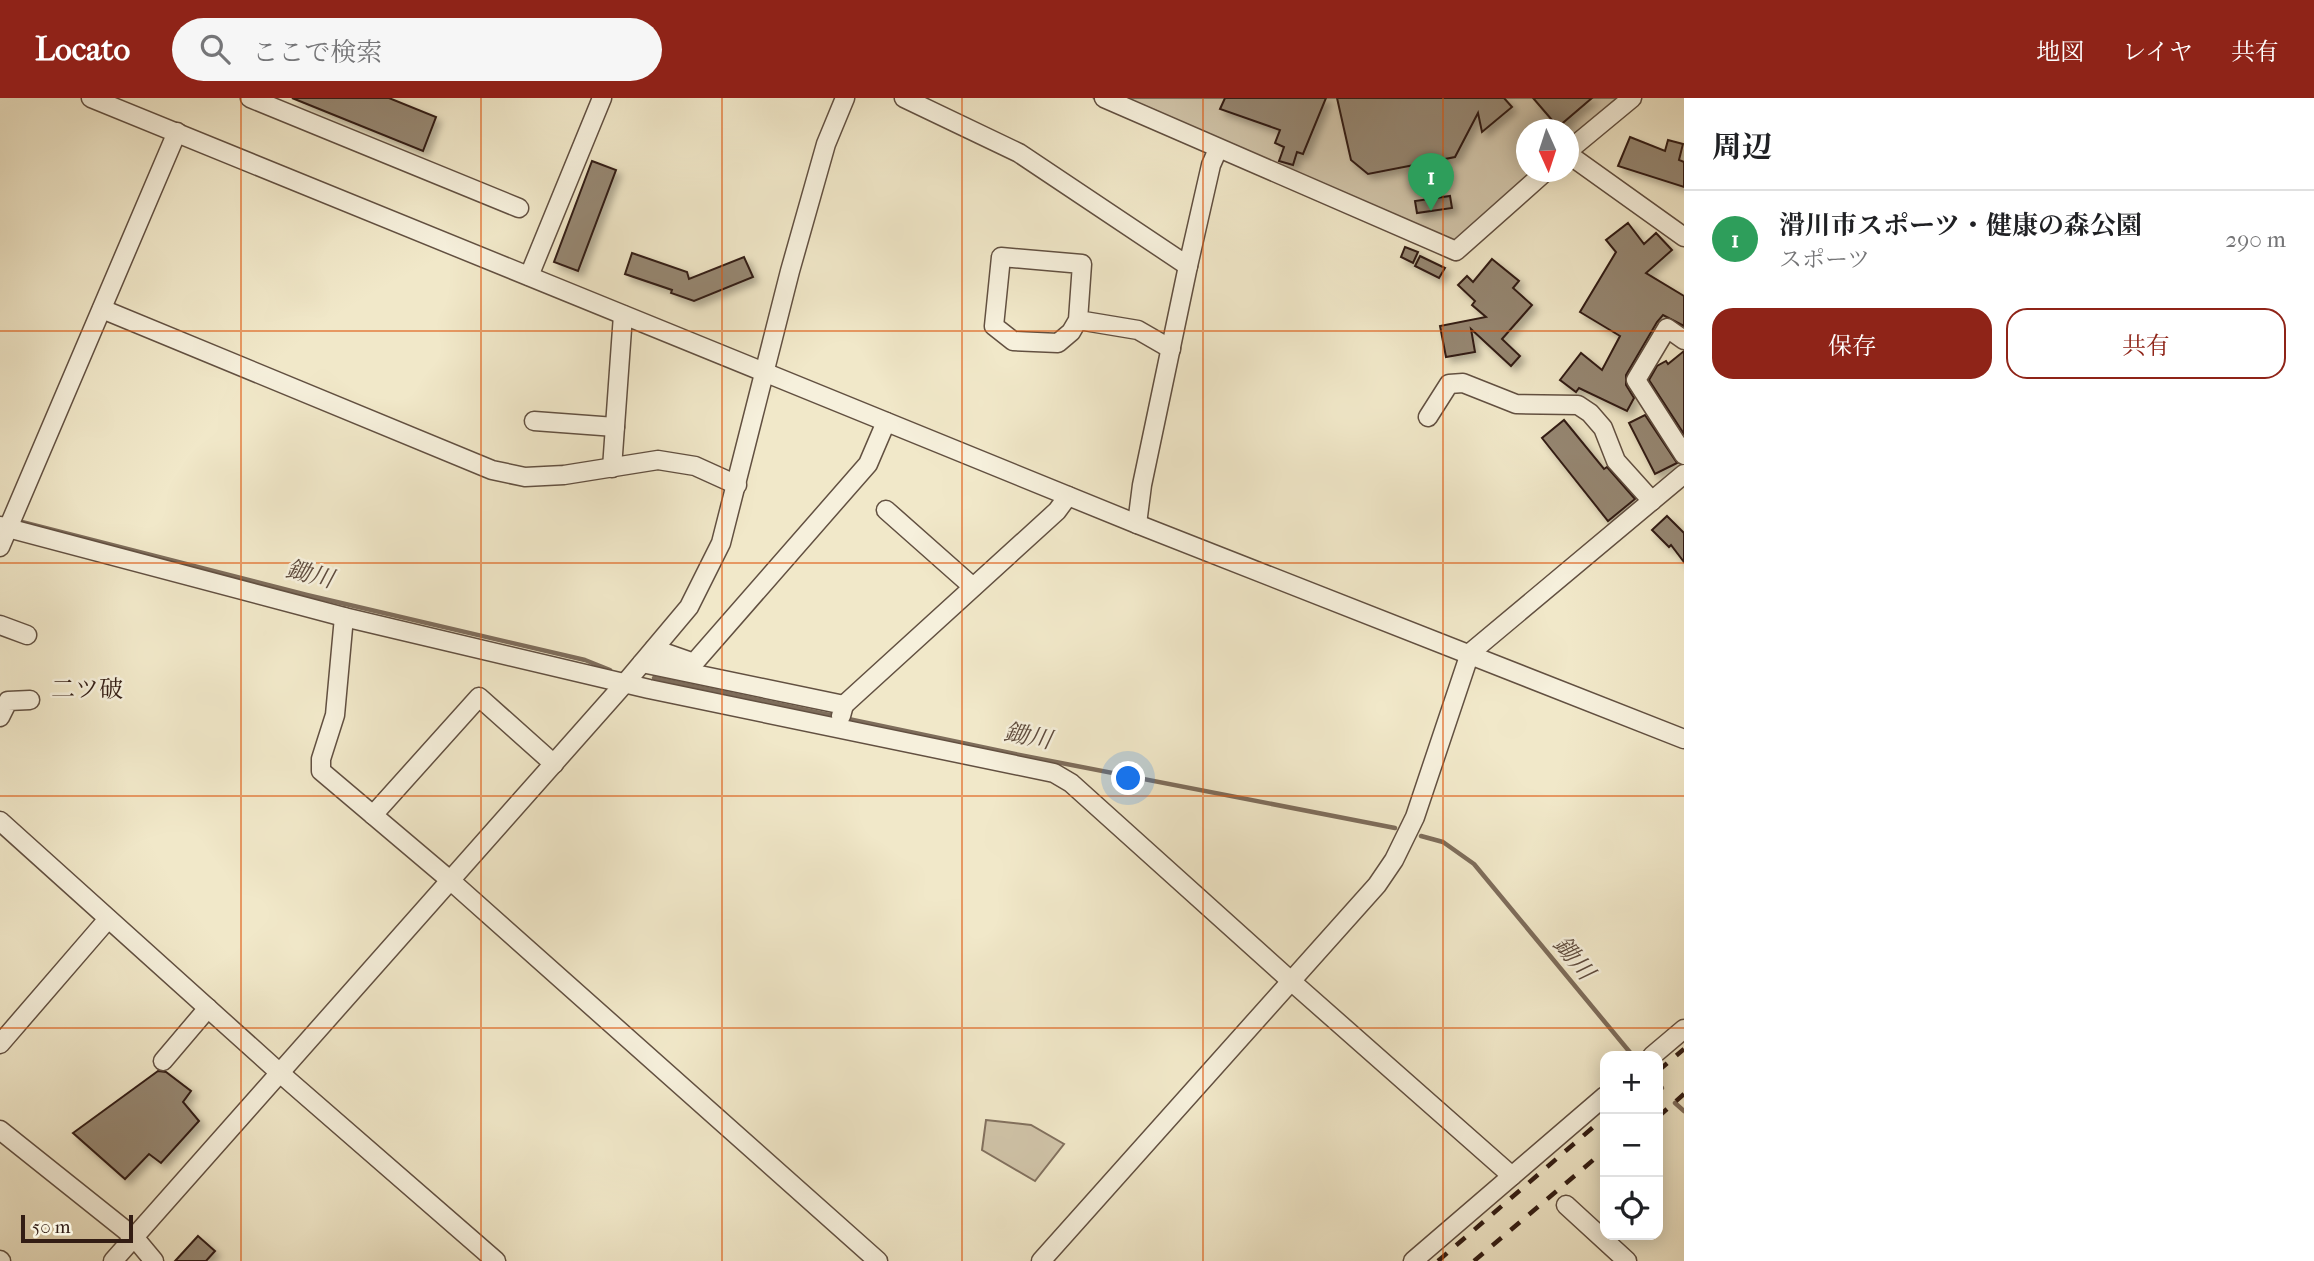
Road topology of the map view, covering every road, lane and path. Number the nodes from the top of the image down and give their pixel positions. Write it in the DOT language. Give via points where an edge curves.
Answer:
graph roads {
  1 [pos="91,98"];
  2 [pos="250,98"];
  3 [pos="602,98"];
  4 [pos="845,98"];
  5 [pos="904,98"];
  6 [pos="1104,98"];
  7 [pos="1632,98"];
  8 [pos="272,102"];
  9 [pos="177,132"];
  10 [pos="1579,144"];
  11 [pos="1218,149"];
  12 [pos="1579,160"];
  13 [pos="1534,182"];
  14 [pos="519,208"];
  15 [pos="1684,237"];
  16 [pos="1188,266"];
  17 [pos="528,276"];
  18 [pos="102,309"];
  19 [pos="623,315"];
  20 [pos="1078,320"];
  21 [pos="1684,340"];
  22 [pos="1171,349"];
  23 [pos="764,372"];
  24 [pos="1428,417"];
  25 [pos="534,421"];
  26 [pos="886,422"];
  27 [pos="615,427"];
  28 [pos="1684,455"];
  29 [pos="612,468"];
  30 [pos="1684,474"];
  31 [pos="737,485"];
  32 [pos="1068,496"];
  33 [pos="1652,501"];
  34 [pos="886,510"];
  35 [pos="7,524"];
  36 [pos="1137,524"];
  37 [pos="0,547"];
  38 [pos="973,587"];
  39 [pos="344,617"];
  40 [pos="0,625"];
  41 [pos="27,635"];
  42 [pos="1470,653"];
  43 [pos="648,656"];
  44 [pos="626,682"];
  45 [pos="30,700"];
  46 [pos="840,717"];
  47 [pos="0,718"];
  48 [pos="1684,739"];
  49 [pos="555,764"];
  50 [pos="373,816"];
  51 [pos="0,821"];
  52 [pos="451,881"];
  53 [pos="108,919"];
  54 [pos="1291,981"];
  55 [pos="208,1008"];
  56 [pos="1684,1029"];
  57 [pos="0,1044"];
  58 [pos="1658,1051"];
  59 [pos="163,1060"];
  60 [pos="281,1074"];
  61 [pos="1600,1100"];
  62 [pos="0,1130"];
  63 [pos="1512,1176"];
  64 [pos="1566,1205"];
  65 [pos="134,1237"];
  66 [pos="113,1261"];
  67 [pos="154,1261"];
  68 [pos="496,1261"];
  69 [pos="877,1261"];
  70 [pos="1041,1261"];
  71 [pos="1413,1261"];
  72 [pos="1627,1261"];
  1 -- 9 [label="street"];
  2 -- 8 [label="street"];
  3 -- 17 [label="street"];
  4 -- 23 [label="street" via="827,144"];
  5 -- 16 [label="street" via="1019,153"];
  6 -- 11 [label="street"];
  7 -- 10 [label="street"];
  8 -- 14 [label="street"];
  9 -- 17 [label="street"];
  9 -- 18 [label="street"];
  11 -- 13 [label="street" via="1455,251"];
  11 -- 16 [label="street"];
  12 -- 15 [label="street"];
  16 -- 22 [label="street"];
  17 -- 19 [label="street"];
  18 -- 29 [label="street" via="492,470 525,477"];
  18 -- 35 [label="street"];
  19 -- 23 [label="street"];
  19 -- 27 [label="street"];
  20 -- 20 [label="street" via="1082,264 1000,257 994,327 1013,341 1058,343"];
  20 -- 22 [label="street" via="1138,330"];
  21 -- 28 [label="street" via="1667,328 1636,380"];
  22 -- 36 [label="street"];
  23 -- 26 [label="street"];
  23 -- 31 [label="street"];
  24 -- 33 [label="street" via="1449,384 1463,383 1516,404 1578,405 1603,428 1616,461"];
  25 -- 27 [label="street"];
  26 -- 32 [label="street"];
  26 -- 43 [label="street" via="868,464 694,663"];
  27 -- 29 [label="street"];
  29 -- 31 [label="street" via="658,460 695,466"];
  30 -- 33 [label="street"];
  31 -- 43 [label="street" via="721,543 689,607"];
  32 -- 36 [label="street"];
  32 -- 38 [label="street"];
  33 -- 42 [label="street"];
  34 -- 38 [label="street"];
  35 -- 37 [label="street"];
  35 -- 39 [label="street"];
  36 -- 42 [label="street"];
  38 -- 46 [label="street"];
  39 -- 44 [label="street"];
  39 -- 50 [label="street" via="335,715 321,771"];
  40 -- 41 [label="street"];
  42 -- 48 [label="street"];
  42 -- 54 [label="street" via="1431,776 1394,860"];
  43 -- 44 [label="street"];
  43 -- 46 [label="street"];
  44 -- 46 [label="street"];
  44 -- 49 [label="street"];
  45 -- 47 [label="street" via="8,701"];
  46 -- 54 [label="street" via="1054,773"];
  49 -- 50 [label="street" via="479,697"];
  49 -- 52 [label="street"];
  50 -- 52 [label="street"];
  51 -- 53 [label="street"];
  52 -- 60 [label="street"];
  52 -- 69 [label="street"];
  53 -- 55 [label="street"];
  53 -- 57 [label="street"];
  54 -- 63 [label="street"];
  54 -- 70 [label="street"];
  55 -- 59 [label="street"];
  55 -- 60 [label="street"];
  56 -- 58 [label="street"];
  60 -- 65 [label="street"];
  60 -- 68 [label="street"];
  61 -- 63 [label="street"];
  62 -- 65 [label="street"];
  63 -- 71 [label="street"];
  64 -- 72 [label="street"];
  65 -- 66 [label="street"];
  65 -- 67 [label="street"];
}
